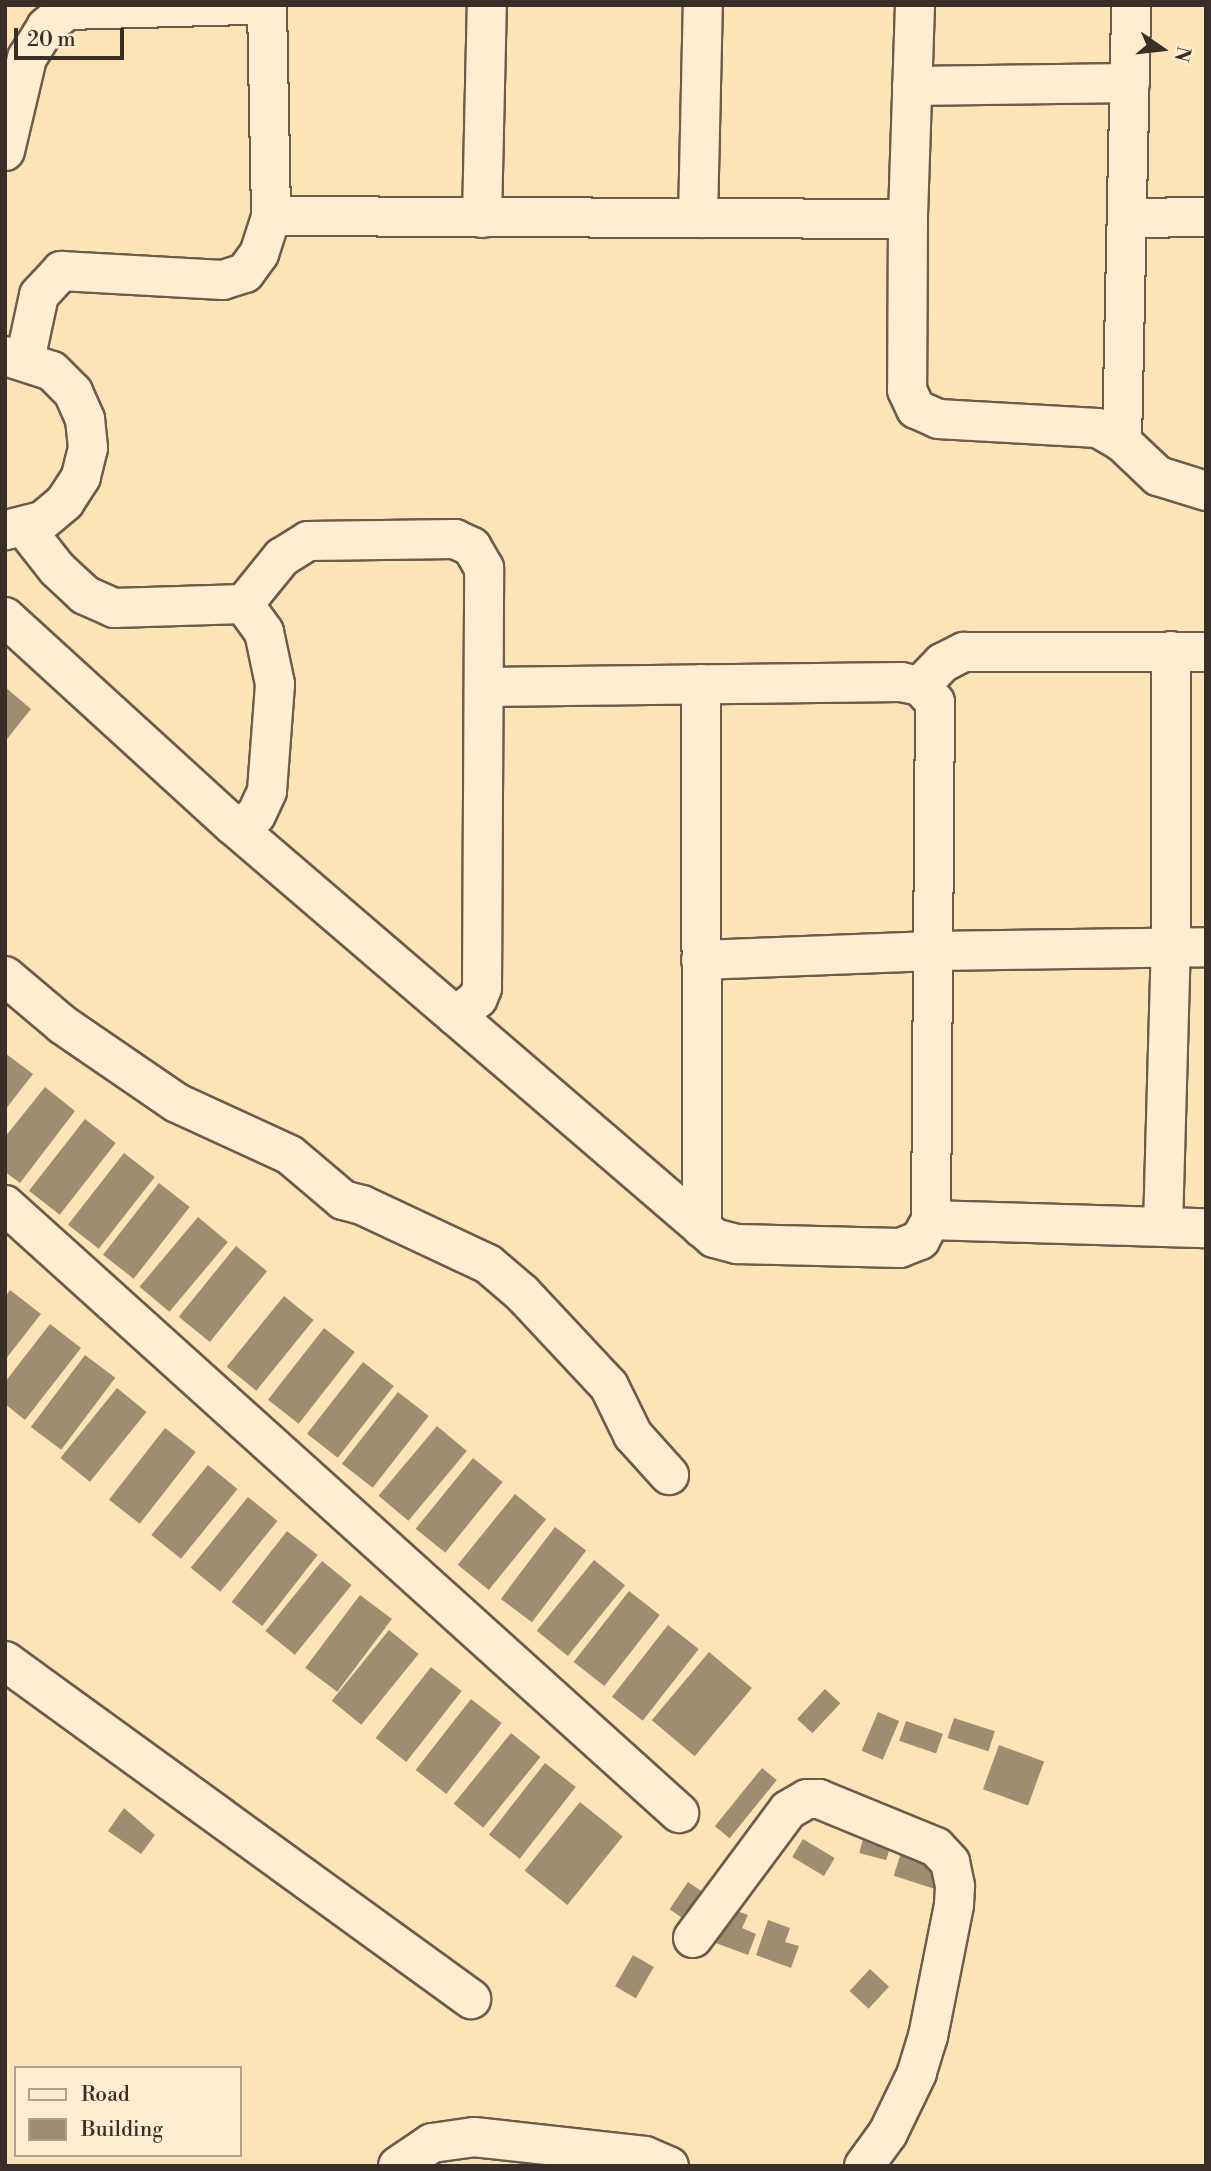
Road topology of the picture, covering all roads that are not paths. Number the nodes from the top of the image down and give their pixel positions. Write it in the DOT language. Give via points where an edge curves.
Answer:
graph roads {
  1 [pos="248,5"];
  2 [pos="267,5"];
  3 [pos="487,5"];
  4 [pos="704,5"];
  5 [pos="915,5"];
  6 [pos="1131,5"];
  7 [pos="1129,83"];
  8 [pos="912,86"];
  9 [pos="5,151"];
  10 [pos="271,216"];
  11 [pos="1206,217"];
  12 [pos="482,218"];
  13 [pos="698,218"];
  14 [pos="1127,218"];
  15 [pos="908,219"];
  16 [pos="15,358"];
  17 [pos="1122,443"];
  18 [pos="1206,491"];
  19 [pos="15,529"];
  20 [pos="244,604"];
  21 [pos="5,617"];
  22 [pos="1188,651"];
  23 [pos="701,684"];
  24 [pos="920,686"];
  25 [pos="484,687"];
  26 [pos="233,825"];
  27 [pos="1188,947"];
  28 [pos="933,951"];
  29 [pos="701,960"];
  30 [pos="5,976"];
  31 [pos="456,1016"];
  32 [pos="5,1205"];
  33 [pos="931,1220"];
  34 [pos="1163,1227"];
  35 [pos="702,1228"];
  36 [pos="1206,1228"];
  37 [pos="669,1475"];
  38 [pos="5,1661"];
  39 [pos="679,1813"];
  40 [pos="693,1938"];
  41 [pos="471,1999"];
  42 [pos="398,2166"];
  43 [pos="669,2166"];
  44 [pos="864,2166"];
  1 -- 9 [label="street" via="68,10 46,27 27,58"];
  2 -- 10 [label="street"];
  3 -- 12 [label="street"];
  4 -- 13 [label="street"];
  5 -- 8 [label="street"];
  6 -- 7 [label="street"];
  7 -- 8 [label="street"];
  7 -- 14 [label="street"];
  8 -- 15 [label="street"];
  10 -- 12 [label="street"];
  10 -- 16 [label="street" via="259,254 245,273 223,280 61,271 39,295"];
  11 -- 14 [label="street"];
  12 -- 13 [label="street"];
  13 -- 15 [label="street"];
  14 -- 17 [label="street"];
  15 -- 17 [label="street" via="907,390 916,409 938,419 1098,428"];
  16 -- 19 [label="street" via="52,371 73,392 85,419 88,448 81,477 65,502 42,521"];
  17 -- 18 [label="street" via="1158,476"];
  19 -- 20 [label="street" via="85,594 114,608"];
  20 -- 25 [label="street" via="282,557 308,541 455,539 472,547 484,568"];
  20 -- 26 [label="street" via="264,632 275,684 263,806 247,822"];
  21 -- 26 [label="street"];
  22 -- 24 [label="street" via="964,652 942,663"];
  22 -- 27 [label="street"];
  23 -- 24 [label="street" via="901,682"];
  23 -- 25 [label="street"];
  23 -- 29 [label="street"];
  24 -- 28 [label="street" via="935,702"];
  25 -- 31 [label="street" via="482,988 478,998"];
  26 -- 31 [label="street"];
  27 -- 28 [label="street"];
  27 -- 34 [label="street"];
  28 -- 29 [label="street"];
  28 -- 33 [label="street"];
  29 -- 35 [label="street"];
  30 -- 37 [label="street" via="63,1025 177,1102 290,1155 343,1200 488,1264 522,1293 609,1386 633,1435"];
  31 -- 35 [label="street"];
  32 -- 39 [label="street"];
  33 -- 34 [label="street"];
  33 -- 35 [label="street" via="920,1240 900,1248 737,1244 714,1238"];
  34 -- 36 [label="street"];
  38 -- 41 [label="street"];
  40 -- 44 [label="street" via="788,1810 807,1799 819,1799 936,1847 950,1861 954,1905 928,2036 917,2073 888,2133"];
  42 -- 43 [label="street" via="432,2143 474,2137 645,2156"];
}
